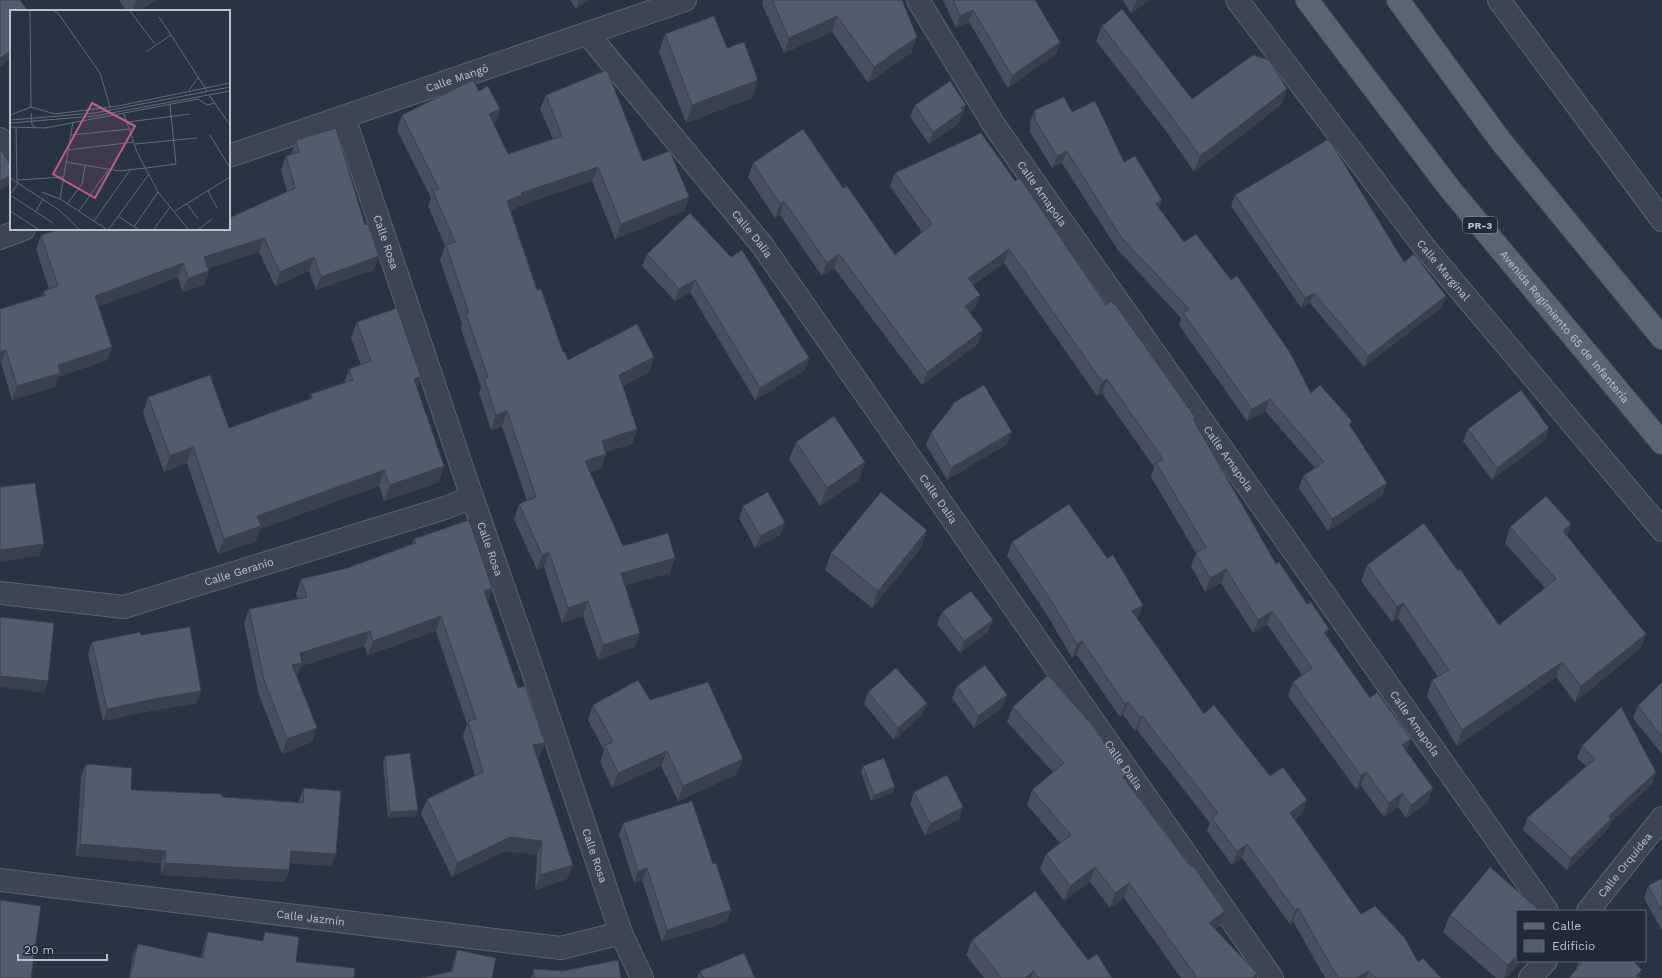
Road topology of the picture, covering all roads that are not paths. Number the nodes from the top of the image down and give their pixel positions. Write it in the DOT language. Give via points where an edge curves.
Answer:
graph roads {
  1 [pos="685,0"];
  2 [pos="918,0"];
  3 [pos="1237,0"];
  4 [pos="1307,0"];
  5 [pos="1398,0"];
  6 [pos="1500,0"];
  7 [pos="588,33"];
  8 [pos="344,117"];
  9 [pos="0,139"];
  10 [pos="10,155"];
  11 [pos="230,156"];
  12 [pos="1662,220"];
  13 [pos="21,230"];
  14 [pos="0,238"];
  15 [pos="1662,338"];
  16 [pos="1662,443"];
  17 [pos="472,497"];
  18 [pos="1662,530"];
  19 [pos="0,593"];
  20 [pos="1662,818"];
  21 [pos="0,880"];
  22 [pos="1545,910"];
  23 [pos="1589,910"];
  24 [pos="621,933"];
  25 [pos="1545,962"];
  26 [pos="642,978"];
  27 [pos="1272,978"];
  28 [pos="1530,978"];
  1 -- 7 [label="street, Calle Mangó"];
  2 -- 22 [label="street, Calle Amapola" via="994,125"];
  3 -- 18 [label="street, Calle Marginal" via="1425,248"];
  4 -- 16 [label="main road, Avenida Regimiento 65 de Infantería / PR-3" via="1450,189"];
  5 -- 15 [label="main road" via="1500,140"];
  6 -- 12 [label="street"];
  7 -- 8 [label="street, Calle Mangó"];
  7 -- 27 [label="street, Calle Dalia" via="762,244"];
  8 -- 11 [label="street, Calle Mangó"];
  8 -- 17 [label="street, Calle Rosa"];
  9 -- 10 [label="street"];
  13 -- 14 [label="street"];
  17 -- 19 [label="street, Calle Geranio" via="445,508 124,607"];
  17 -- 24 [label="street, Calle Rosa"];
  20 -- 23 [label="street, Calle Orquídea"];
  21 -- 24 [label="street, Calle Jazmín" via="561,948"];
  24 -- 26 [label="street, Calle Rosa"];
  25 -- 28 [label="street"];
}
